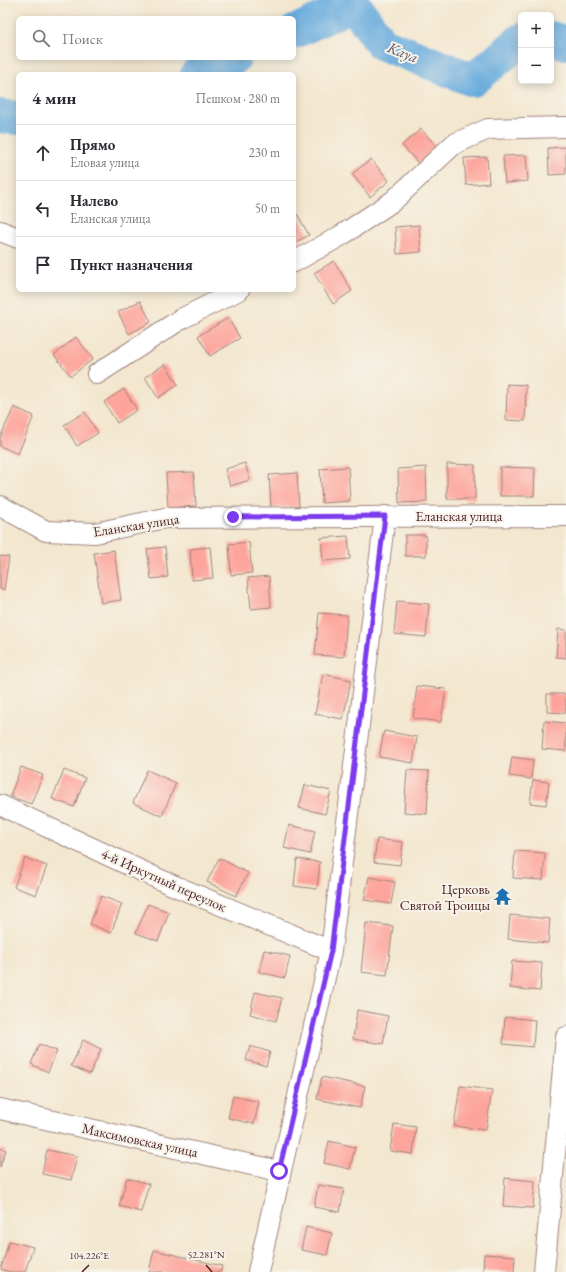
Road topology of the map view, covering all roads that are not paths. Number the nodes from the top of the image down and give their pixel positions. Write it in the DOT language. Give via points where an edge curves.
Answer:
graph roads {
  1 [pos="566,127"];
  2 [pos="0,231"];
  3 [pos="16,237"];
  4 [pos="296,261"];
  5 [pos="235,292"];
  6 [pos="97,374"];
  7 [pos="0,506"];
  8 [pos="385,516"];
  9 [pos="566,516"];
  10 [pos="0,805"];
  11 [pos="331,951"];
  12 [pos="566,1037"];
  13 [pos="0,1109"];
  14 [pos="279,1171"];
  15 [pos="258,1272"];
  16 [pos="544,1272"];
  1 -- 4 [label="street" via="488,129 454,144 393,201 342,235"];
  2 -- 3 [label="street"];
  5 -- 6 [label="street" via="181,319"];
  7 -- 8 [label="street, Еланская улица" via="46,531 95,533 165,518"];
  8 -- 9 [label="street, Еланская улица"];
  8 -- 11 [label="street"];
  10 -- 11 [label="street, 4-й Иркутный переулок" via="163,881"];
  11 -- 14 [label="street"];
  12 -- 16 [label="street"];
  13 -- 14 [label="street, Максимовская улица"];
  14 -- 15 [label="street"];
}
